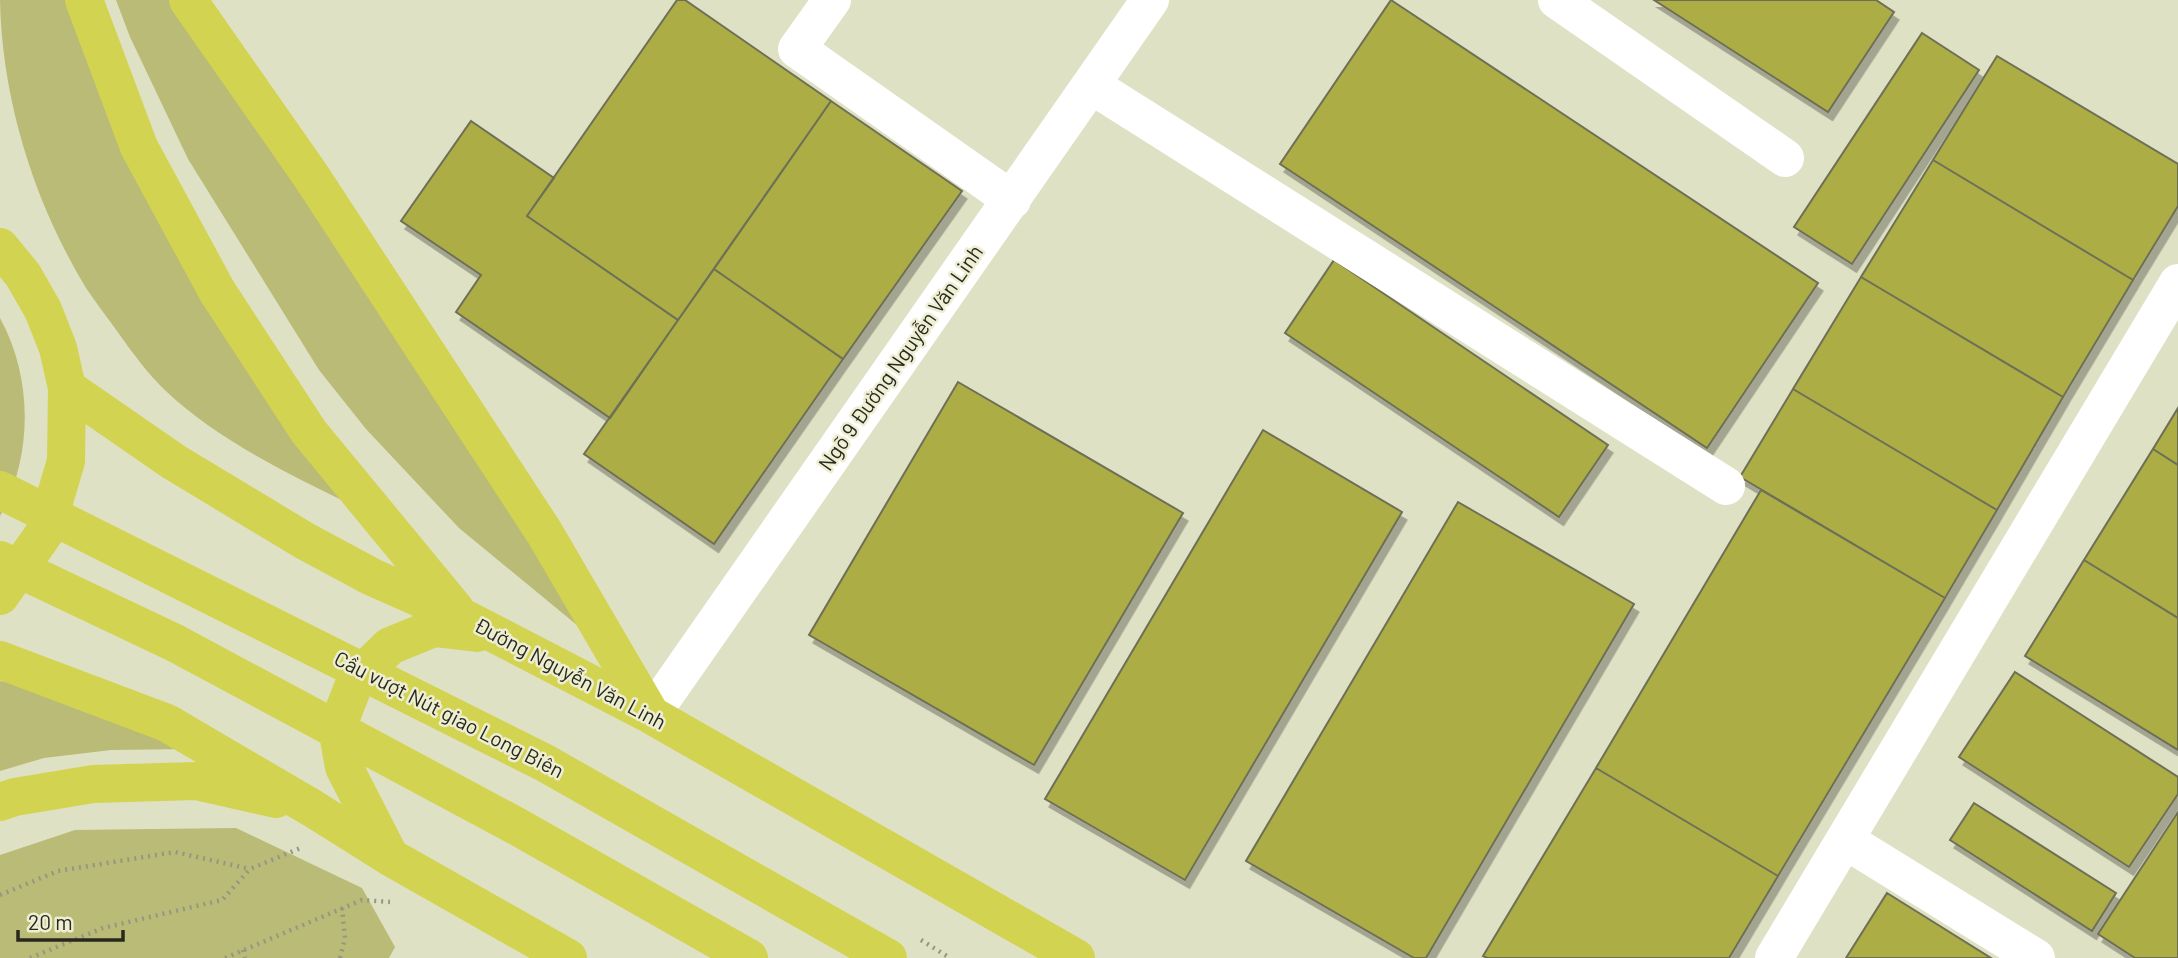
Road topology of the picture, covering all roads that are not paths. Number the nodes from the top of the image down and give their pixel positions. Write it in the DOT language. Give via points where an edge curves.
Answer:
graph roads {
  1 [pos="83,0"];
  2 [pos="188,0"];
  3 [pos="832,0"];
  4 [pos="1150,0"];
  5 [pos="1557,0"];
  6 [pos="1091,85"];
  7 [pos="1785,158"];
  8 [pos="1012,200"];
  9 [pos="0,247"];
  10 [pos="2178,284"];
  11 [pos="67,388"];
  12 [pos="1726,486"];
  13 [pos="0,490"];
  14 [pos="0,560"];
  15 [pos="0,596"];
  16 [pos="460,616"];
  17 [pos="500,636"];
  18 [pos="0,660"];
  19 [pos="651,715"];
  20 [pos="0,802"];
  21 [pos="310,827"];
  22 [pos="1845,840"];
  23 [pos="390,857"];
  24 [pos="523,947"];
  25 [pos="568,958"];
  26 [pos="750,958"];
  27 [pos="887,958"];
  28 [pos="1076,958"];
  29 [pos="1774,958"];
  30 [pos="2036,958"];
  1 -- 16 [label="highway" via="139,147 217,291 309,432"];
  2 -- 19 [label="highway" via="311,176 544,532"];
  3 -- 8 [label="street" via="797,49"];
  4 -- 6 [label="street, Ngõ 9 Đường Nguyễn Văn Linh"];
  5 -- 7 [label="street"];
  6 -- 8 [label="street, Ngõ 9 Đường Nguyễn Văn Linh"];
  6 -- 12 [label="street"];
  8 -- 19 [label="street, Ngõ 9 Đường Nguyễn Văn Linh"];
  9 -- 11 [label="highway" via="43,310"];
  10 -- 22 [label="street"];
  11 -- 15 [label="highway" via="66,461 45,531"];
  11 -- 16 [label="highway, Đường Nguyễn Văn Linh" via="174,462 305,541"];
  13 -- 27 [label="highway, Cầu vượt Nút giao Long Biên" via="545,763"];
  14 -- 26 [label="highway" via="188,649"];
  16 -- 17 [label="highway, Đường Nguyễn Văn Linh"];
  17 -- 19 [label="highway, Đường Nguyễn Văn Linh"];
  17 -- 23 [label="highway" via="434,628 390,646 356,679 337,728 344,767"];
  18 -- 21 [label="highway" via="167,723"];
  19 -- 28 [label="highway, Đường Nguyễn Văn Linh"];
  20 -- 21 [label="highway" via="93,784 196,781"];
  21 -- 23 [label="highway"];
  22 -- 29 [label="street"];
  22 -- 30 [label="street"];
  23 -- 24 [label="highway"];
  24 -- 25 [label="highway"];
}
